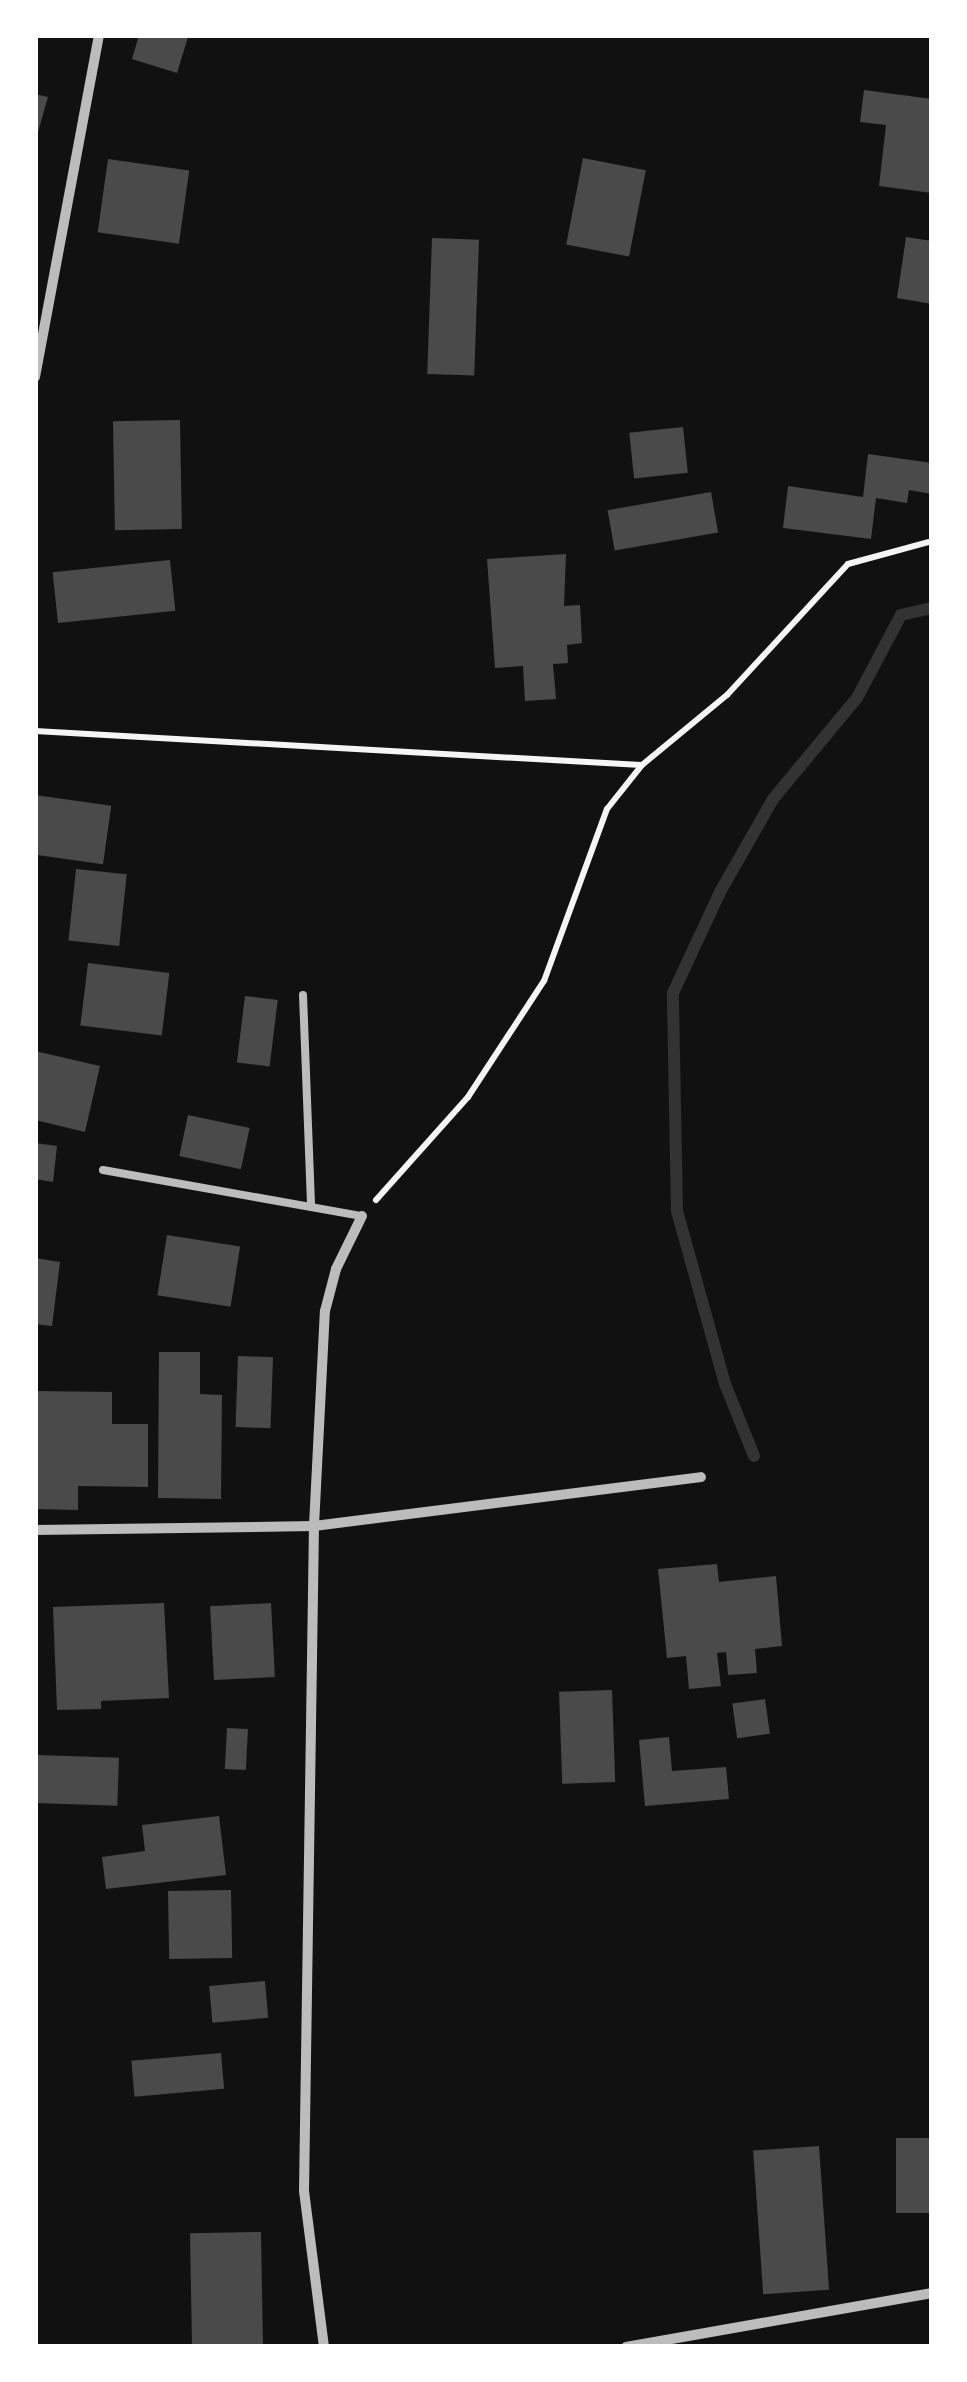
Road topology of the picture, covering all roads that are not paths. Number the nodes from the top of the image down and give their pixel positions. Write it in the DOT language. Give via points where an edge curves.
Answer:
graph roads {
  1 [pos="99,35"];
  2 [pos="35,377"];
  3 [pos="303,995"];
  4 [pos="104,1170"];
  5 [pos="311,1207"];
  6 [pos="362,1216"];
  7 [pos="701,1477"];
  8 [pos="314,1526"];
  9 [pos="35,1530"];
  10 [pos="932,2293"];
  11 [pos="690,2342"];
  12 [pos="324,2347"];
  13 [pos="626,2347"];
  1 -- 2 [label="street"];
  3 -- 5 [label="lane"];
  4 -- 5 [label="lane"];
  5 -- 6 [label="lane"];
  6 -- 8 [label="street" via="336,1269 326,1311"];
  7 -- 8 [label="street"];
  8 -- 9 [label="street"];
  8 -- 12 [label="street" via="304,2191"];
  10 -- 11 [label="street"];
  11 -- 13 [label="street"];
}
